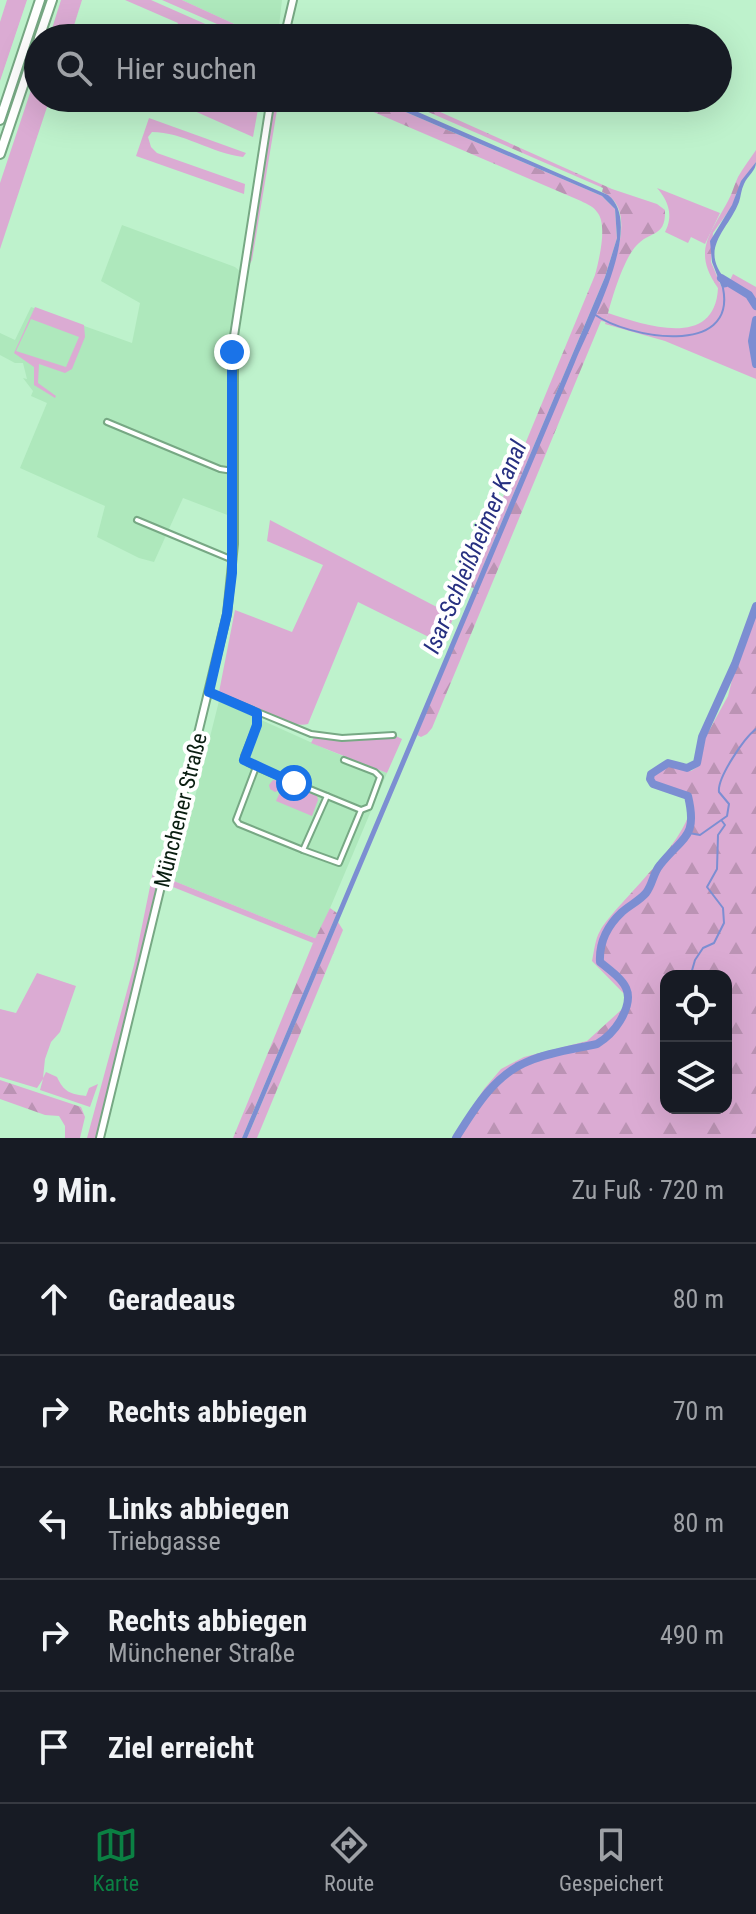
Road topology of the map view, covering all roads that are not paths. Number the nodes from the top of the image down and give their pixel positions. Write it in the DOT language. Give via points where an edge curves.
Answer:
graph roads {
  1 [pos="40,0"];
  2 [pos="52,0"];
  3 [pos="293,0"];
  4 [pos="32,24"];
  5 [pos="43,24"];
  6 [pos="287,24"];
  7 [pos="24,48"];
  8 [pos="24,81"];
  9 [pos="269,112"];
  10 [pos="0,120"];
  11 [pos="0,154"];
  12 [pos="107,422"];
  13 [pos="233,471"];
  14 [pos="137,520"];
  15 [pos="231,559"];
  16 [pos="209,692"];
  17 [pos="257,713"];
  18 [pos="393,735"];
  19 [pos="344,760"];
  20 [pos="256,767"];
  21 [pos="327,796"];
  22 [pos="361,810"];
  23 [pos="303,850"];
  24 [pos="100,1138"];
  1 -- 4 [label="highway"];
  2 -- 5 [label="highway"];
  3 -- 6 [label="main road"];
  7 -- 10 [label="highway"];
  8 -- 11 [label="highway"];
  9 -- 13 [label="main road, Münchener Straße" via="234,327"];
  12 -- 13 [label="street"];
  13 -- 15 [label="main road, Münchener Straße"];
  14 -- 15 [label="street"];
  15 -- 16 [label="main road, Münchener Straße" via="227,614"];
  16 -- 17 [label="street"];
  16 -- 24 [label="main road, Münchener Straße"];
  17 -- 18 [label="street" via="311,734"];
  17 -- 20 [label="street" via="244,756"];
  19 -- 22 [label="street" via="380,777 369,807"];
  20 -- 21 [label="street"];
  20 -- 23 [label="street" via="236,820"];
  21 -- 22 [label="street"];
  21 -- 23 [label="street"];
  22 -- 23 [label="street" via="339,863"];
}
